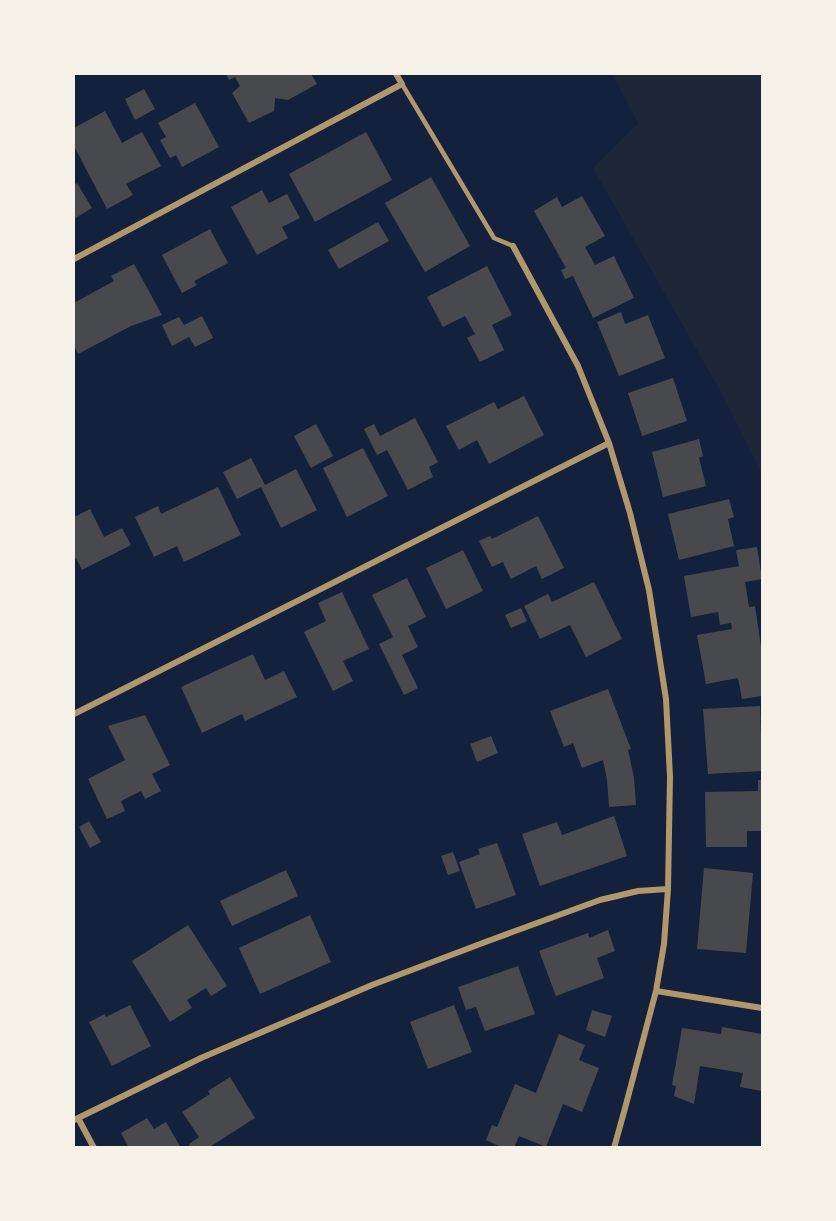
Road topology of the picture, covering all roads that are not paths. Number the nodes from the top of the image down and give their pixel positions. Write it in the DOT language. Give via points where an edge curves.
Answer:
graph roads {
  1 [pos="396,74"];
  2 [pos="402,84"];
  3 [pos="513,246"];
  4 [pos="74,259"];
  5 [pos="609,443"];
  6 [pos="74,714"];
  7 [pos="668,889"];
  8 [pos="656,991"];
  9 [pos="762,1008"];
  10 [pos="76,1119"];
  11 [pos="94,1148"];
  12 [pos="614,1148"];
  1 -- 2 [label="street"];
  2 -- 3 [label="lane" via="494,238"];
  2 -- 4 [label="street"];
  3 -- 5 [label="street" via="578,366"];
  5 -- 6 [label="street"];
  5 -- 7 [label="street" via="649,590 666,699 670,777"];
  7 -- 8 [label="street"];
  7 -- 10 [label="street" via="600,900 372,985 212,1053"];
  8 -- 9 [label="street"];
  8 -- 12 [label="street"];
  10 -- 11 [label="street"];
}
